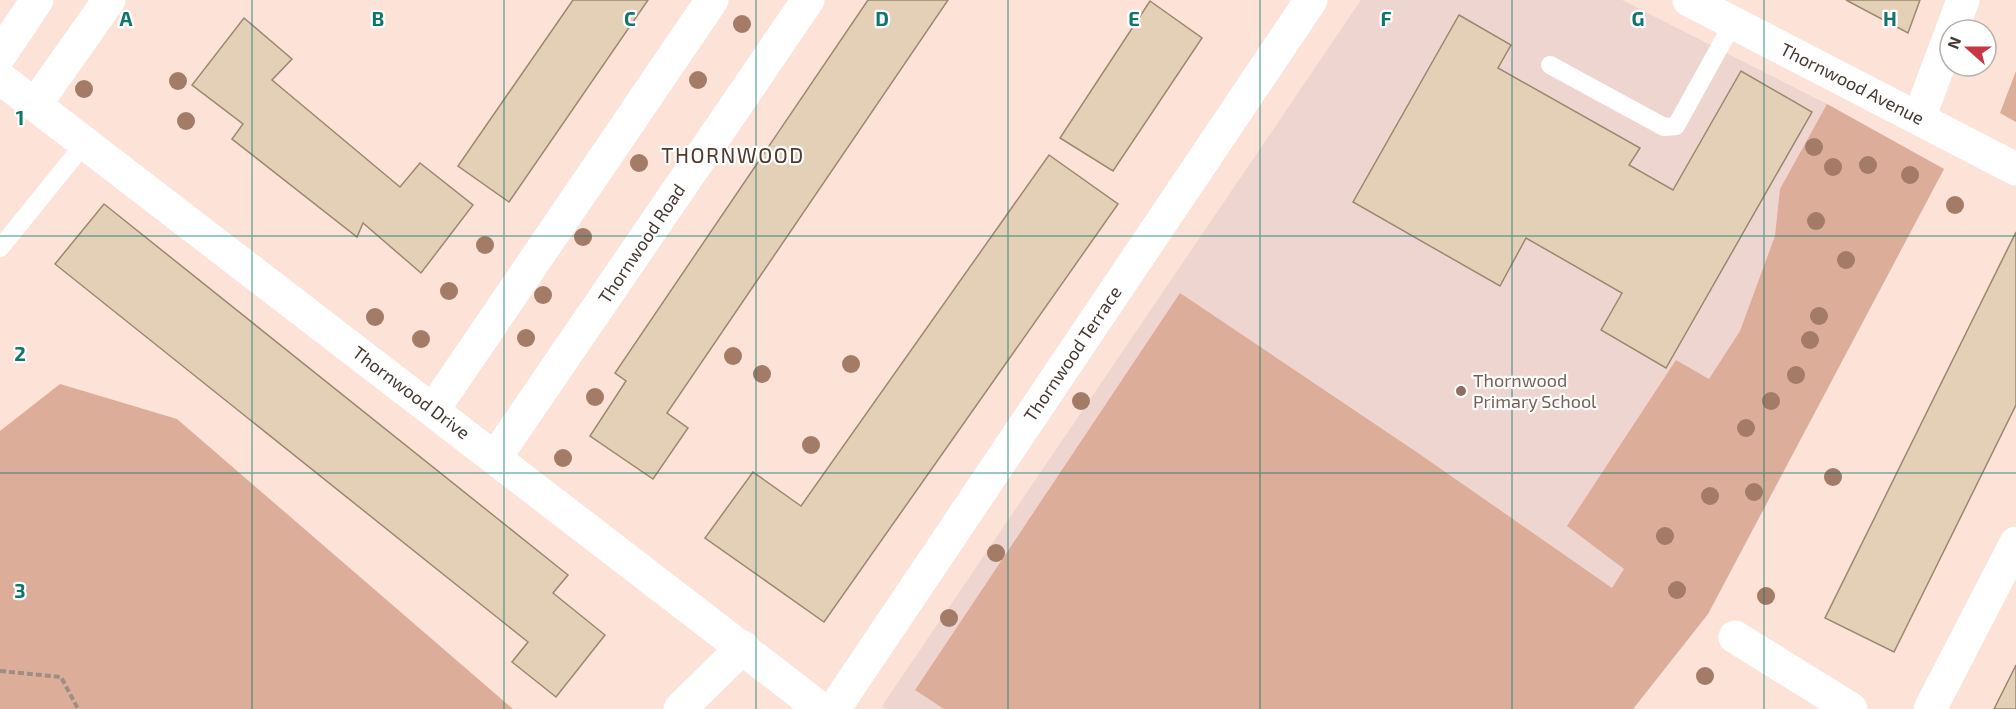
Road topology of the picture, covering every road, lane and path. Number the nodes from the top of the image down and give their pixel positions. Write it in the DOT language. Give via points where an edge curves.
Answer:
graph roads {
  1 [pos="37,0"];
  2 [pos="109,0"];
  3 [pos="712,0"];
  4 [pos="808,0"];
  5 [pos="1311,0"];
  6 [pos="1689,0"];
  7 [pos="1963,0"];
  8 [pos="1956,18"];
  9 [pos="1733,23"];
  10 [pos="0,55"];
  11 [pos="1551,65"];
  12 [pos="1938,67"];
  13 [pos="0,78"];
  14 [pos="35,105"];
  15 [pos="1919,118"];
  16 [pos="85,143"];
  17 [pos="2016,169"];
  18 [pos="0,248"];
  19 [pos="433,410"];
  20 [pos="495,458"];
  21 [pos="2016,543"];
  22 [pos="1735,637"];
  23 [pos="742,647"];
  24 [pos="0,671"];
  25 [pos="78,709"];
  26 [pos="680,709"];
  27 [pos="821,709"];
  28 [pos="834,709"];
  29 [pos="1851,709"];
  30 [pos="1930,709"];
  1 -- 10 [label="street"];
  2 -- 14 [label="street"];
  3 -- 19 [label="street"];
  4 -- 20 [label="street, Thornwood Road"];
  5 -- 28 [label="street, Thornwood Terrace"];
  6 -- 9 [label="street, Thornwood Avenue"];
  7 -- 8 [label="street"];
  9 -- 11 [label="lane" via="1672,127 1664,127"];
  9 -- 15 [label="street, Thornwood Avenue"];
  12 -- 15 [label="street"];
  13 -- 14 [label="street, Thornwood Drive"];
  14 -- 16 [label="street, Thornwood Drive"];
  15 -- 17 [label="street, Thornwood Avenue"];
  16 -- 18 [label="lane"];
  16 -- 19 [label="street, Thornwood Drive"];
  19 -- 20 [label="street, Thornwood Drive"];
  20 -- 23 [label="street, Thornwood Drive"];
  21 -- 30 [label="street"];
  22 -- 29 [label="street"];
  23 -- 26 [label="street"];
  23 -- 27 [label="street, Thornwood Drive"];
  24 -- 25 [label="path" via="61,677"];
}
